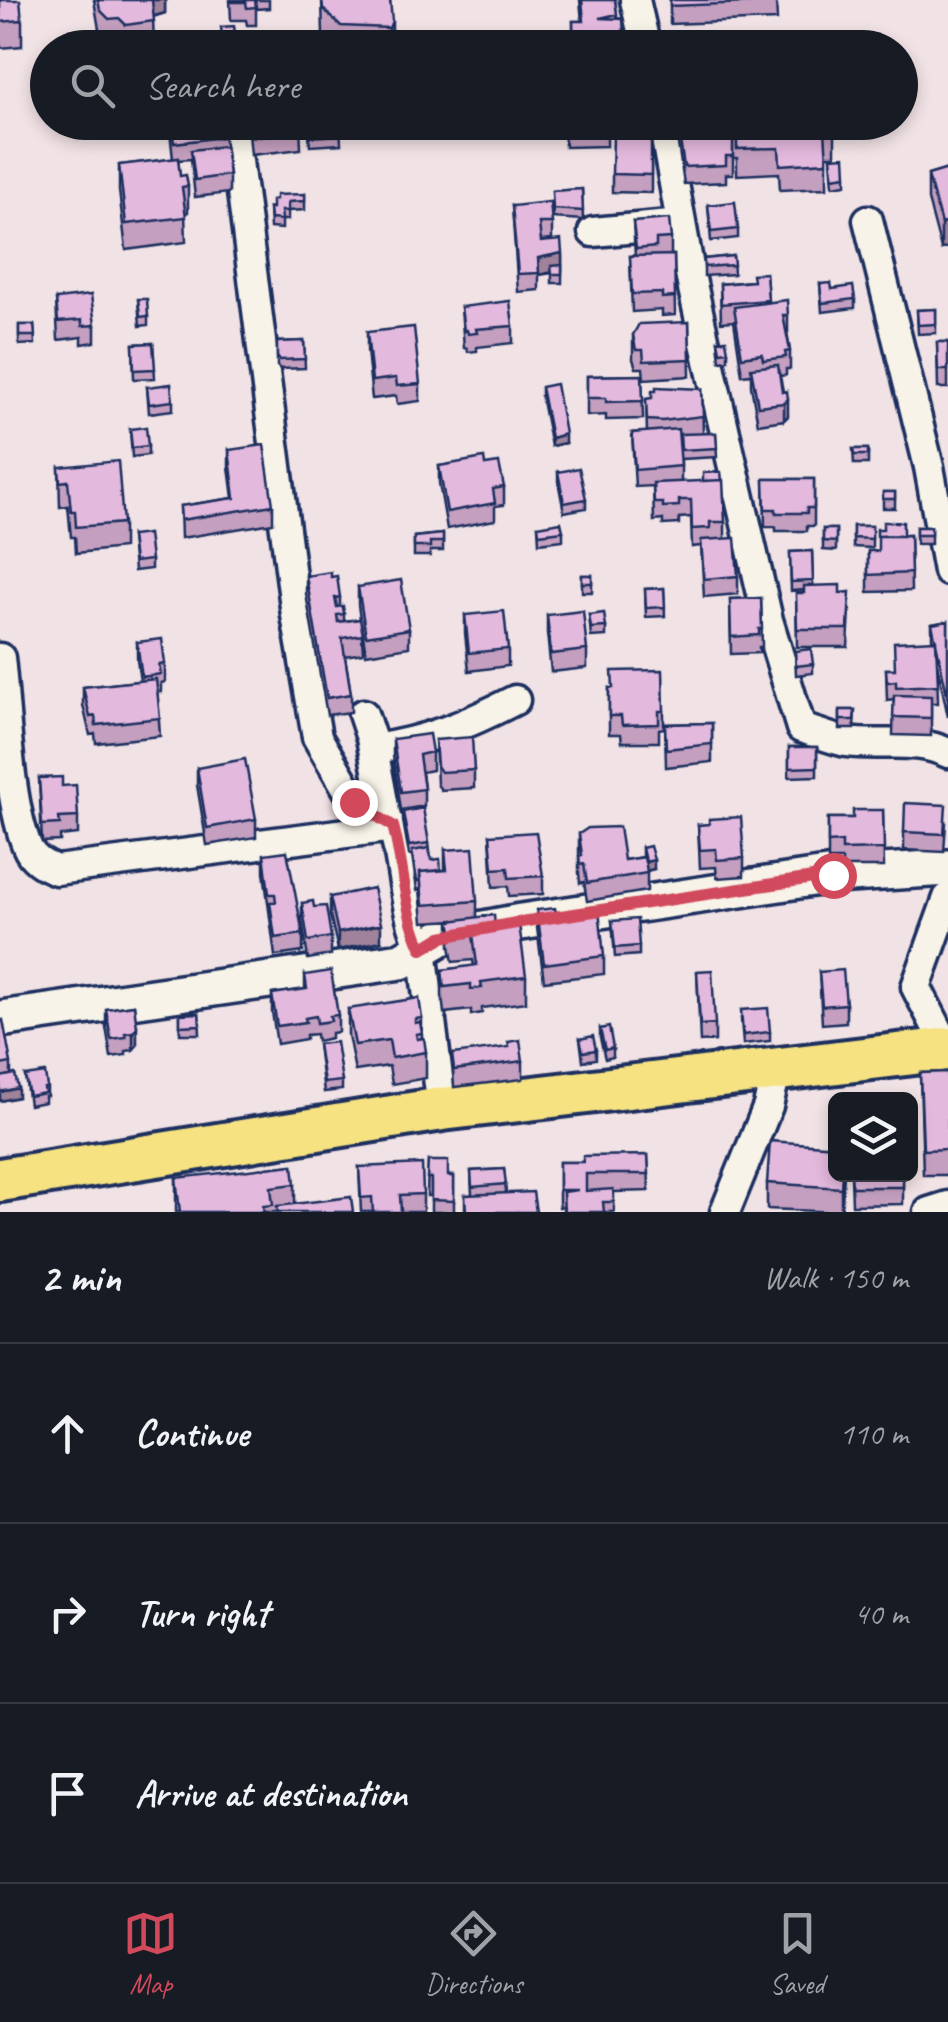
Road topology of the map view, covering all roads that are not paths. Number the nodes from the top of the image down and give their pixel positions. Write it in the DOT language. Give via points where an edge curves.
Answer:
graph roads {
  1 [pos="635,0"];
  2 [pos="642,30"];
  3 [pos="236,140"];
  4 [pos="666,140"];
  5 [pos="868,220"];
  6 [pos="682,224"];
  7 [pos="593,232"];
  8 [pos="938,466"];
  9 [pos="948,571"];
  10 [pos="0,658"];
  11 [pos="515,700"];
  12 [pos="364,714"];
  13 [pos="374,748"];
  14 [pos="948,753"];
  15 [pos="390,824"];
  16 [pos="948,868"];
  17 [pos="948,898"];
  18 [pos="422,949"];
  19 [pos="0,1019"];
  20 [pos="948,1049"];
  21 [pos="777,1067"];
  22 [pos="442,1109"];
  23 [pos="0,1180"];
  24 [pos="948,1206"];
  25 [pos="725,1212"];
  26 [pos="930,1212"];
  1 -- 2 [label="street"];
  3 -- 15 [label="street" via="317,737 354,802"];
  4 -- 6 [label="street"];
  5 -- 8 [label="street"];
  6 -- 7 [label="street"];
  6 -- 14 [label="street" via="768,620 800,728 845,742 907,743"];
  8 -- 9 [label="street"];
  10 -- 15 [label="street" via="27,848 56,870"];
  11 -- 13 [label="street" via="445,733"];
  12 -- 13 [label="street"];
  13 -- 15 [label="street"];
  15 -- 18 [label="street"];
  16 -- 18 [label="street" via="833,875 560,916 442,937"];
  17 -- 20 [label="street" via="916,987"];
  18 -- 19 [label="street" via="401,961"];
  18 -- 22 [label="street"];
  20 -- 21 [label="main road"];
  21 -- 22 [label="main road"];
  21 -- 25 [label="street"];
  22 -- 23 [label="main road"];
  24 -- 26 [label="street"];
}
